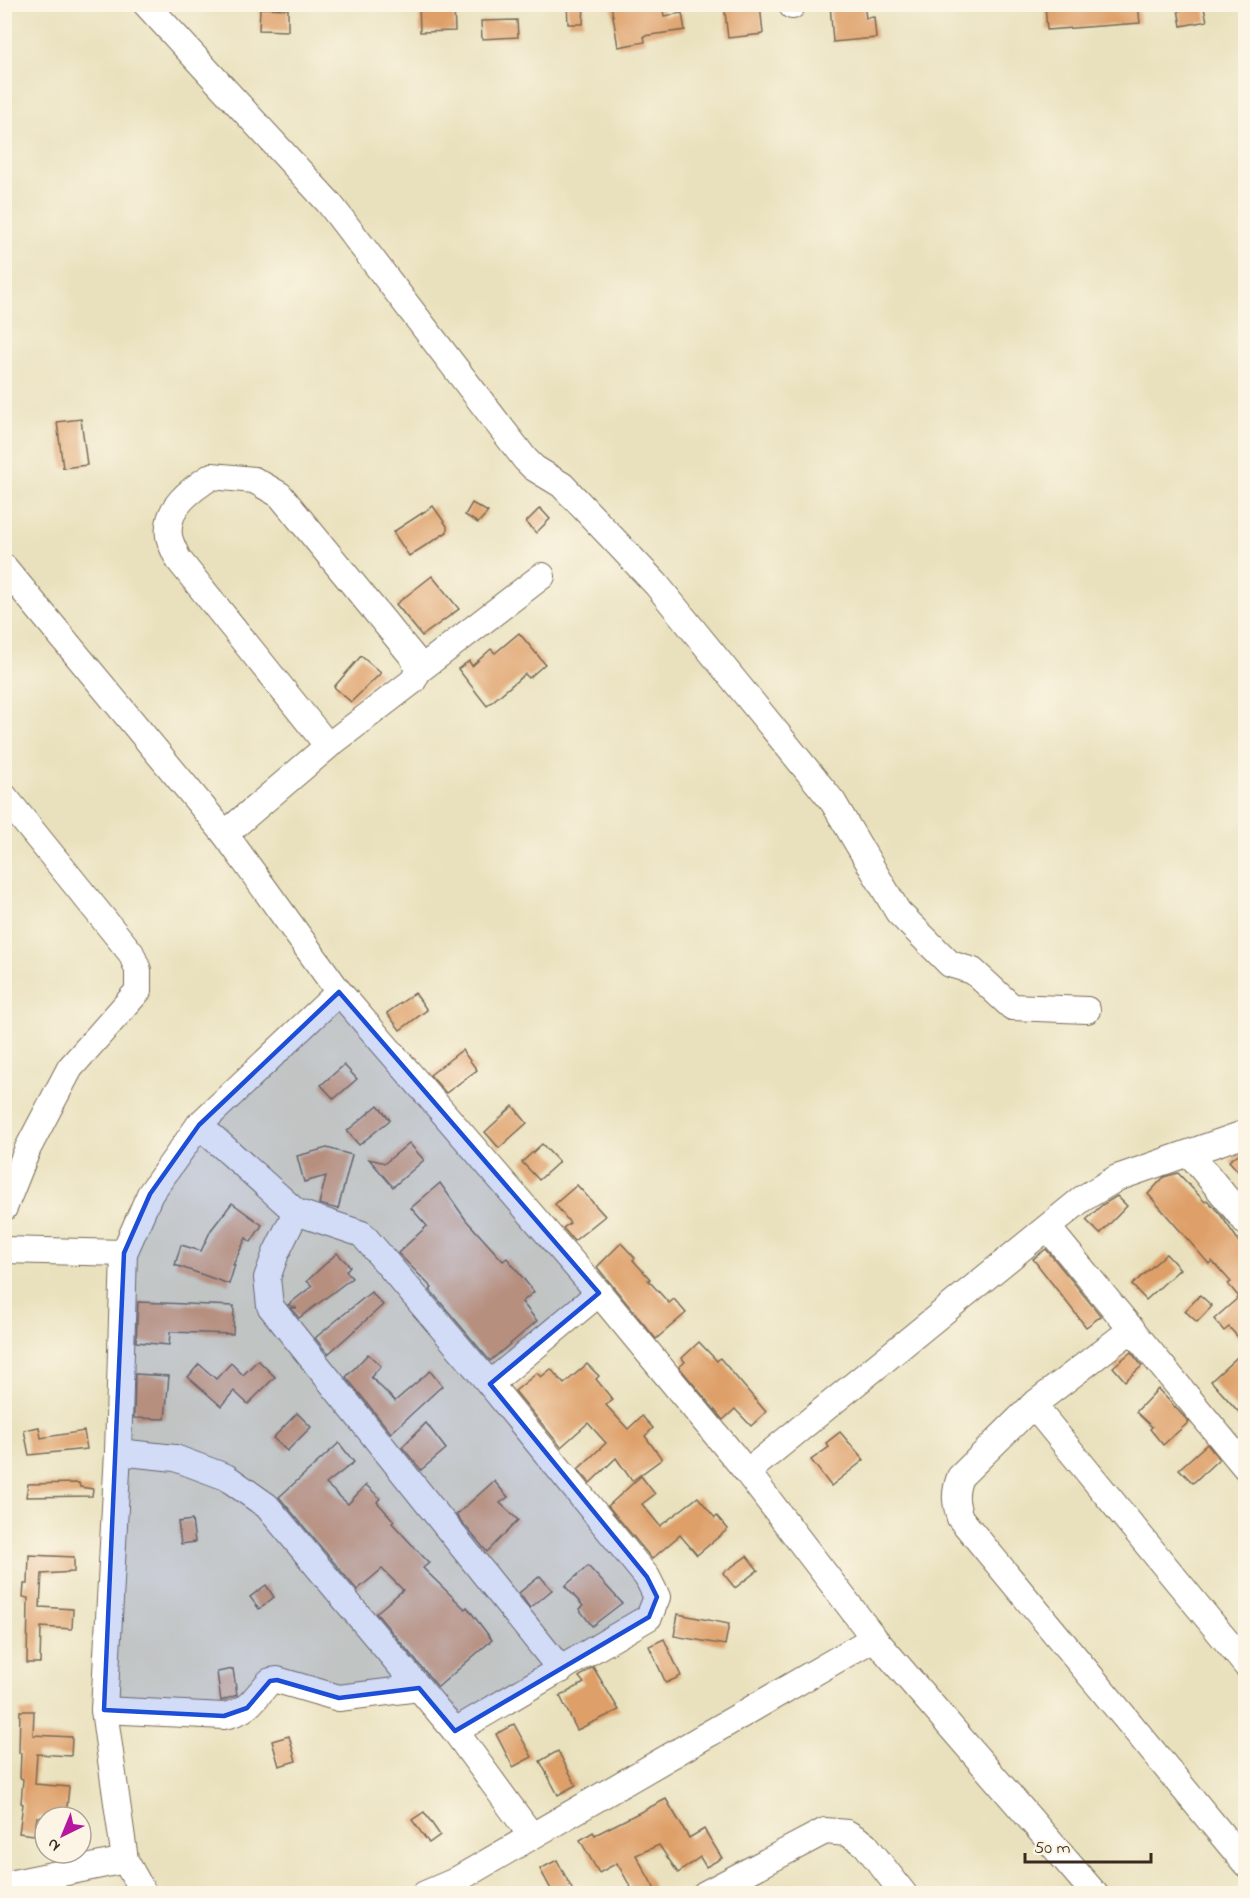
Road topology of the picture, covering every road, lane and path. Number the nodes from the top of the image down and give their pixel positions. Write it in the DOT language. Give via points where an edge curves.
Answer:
graph roads {
  1 [pos="146,4"];
  2 [pos="4,567"];
  3 [pos="542,576"];
  4 [pos="417,671"];
  5 [pos="328,746"];
  6 [pos="4,796"];
  7 [pos="225,834"];
  8 [pos="339,992"];
  9 [pos="1087,1010"];
  10 [pos="199,1125"];
  11 [pos="1245,1133"];
  12 [pos="1190,1154"];
  13 [pos="4,1208"];
  14 [pos="296,1212"];
  15 [pos="1245,1222"];
  16 [pos="1048,1228"];
  17 [pos="4,1250"];
  18 [pos="124,1253"];
  19 [pos="599,1293"];
  20 [pos="1132,1329"];
  21 [pos="490,1384"];
  22 [pos="1033,1405"];
  23 [pos="118,1452"];
  24 [pos="1245,1468"];
  25 [pos="747,1472"];
  26 [pos="874,1638"];
  27 [pos="1245,1665"];
  28 [pos="561,1670"];
  29 [pos="419,1688"];
  30 [pos="104,1710"];
  31 [pos="455,1731"];
  32 [pos="531,1835"];
  33 [pos="125,1860"];
  34 [pos="1245,1864"];
  35 [pos="4,1885"];
  36 [pos="457,1888"];
  37 [pos="1082,1889"];
  38 [pos="144,1893"];
  39 [pos="425,1893"];
  40 [pos="705,1893"];
  41 [pos="904,1893"];
  1 -- 9 [label="street" via="329,203 525,459 568,490 656,584 833,802 898,912 950,964 973,971 1012,1007"];
  2 -- 7 [label="street"];
  3 -- 4 [label="street"];
  4 -- 5 [label="street" via="413,681"];
  4 -- 5 [label="street" via="413,657 280,495 254,480 212,476 183,496 173,514 169,535 178,559"];
  5 -- 7 [label="street"];
  6 -- 13 [label="street" via="131,953 138,970 138,991 70,1068 28,1148"];
  7 -- 8 [label="street"];
  8 -- 10 [label="street"];
  8 -- 19 [label="street"];
  10 -- 14 [label="street"];
  10 -- 18 [label="street" via="150,1194"];
  11 -- 12 [label="street"];
  12 -- 15 [label="street"];
  12 -- 16 [label="street" via="1118,1178 1082,1199"];
  14 -- 21 [label="street" via="362,1234"];
  14 -- 28 [label="street" via="267,1278 270,1306"];
  16 -- 20 [label="street"];
  16 -- 25 [label="street"];
  17 -- 18 [label="street"];
  18 -- 23 [label="street"];
  19 -- 21 [label="street"];
  19 -- 25 [label="street"];
  20 -- 22 [label="street"];
  20 -- 24 [label="street"];
  21 -- 28 [label="street" via="648,1576 657,1597 649,1617"];
  22 -- 27 [label="street"];
  22 -- 34 [label="street" via="960,1477 955,1503 960,1518"];
  23 -- 29 [label="street" via="175,1458 226,1477 267,1506"];
  23 -- 30 [label="street"];
  25 -- 26 [label="street"];
  26 -- 32 [label="street"];
  26 -- 37 [label="street"];
  28 -- 31 [label="street"];
  29 -- 30 [label="street" via="339,1698 277,1680 270,1681 247,1708 224,1716"];
  29 -- 31 [label="street"];
  30 -- 33 [label="street"];
  31 -- 32 [label="street"];
  32 -- 36 [label="street"];
  33 -- 35 [label="street"];
  33 -- 38 [label="street"];
  36 -- 39 [label="street"];
  40 -- 41 [label="street" via="825,1832 847,1833 865,1844"];
}
